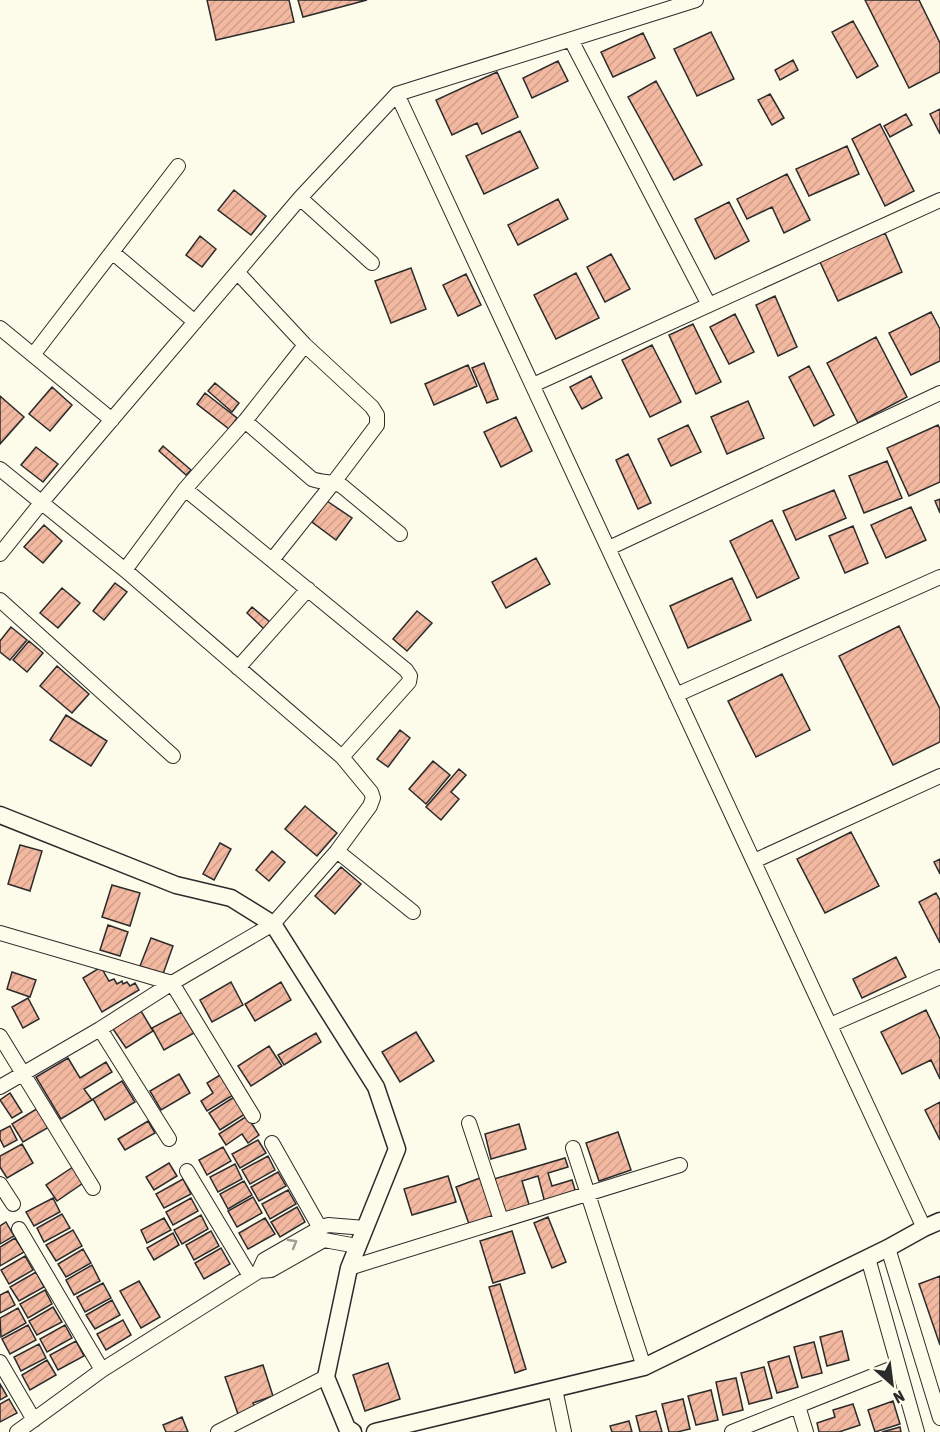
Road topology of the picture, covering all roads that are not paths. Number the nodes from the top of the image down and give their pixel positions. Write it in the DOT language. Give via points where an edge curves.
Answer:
graph roads {
  1 [pos="696,0"];
  2 [pos="571,40"];
  3 [pos="397,94"];
  4 [pos="178,166"];
  5 [pos="300,198"];
  6 [pos="940,200"];
  7 [pos="112,252"];
  8 [pos="372,263"];
  9 [pos="238,273"];
  10 [pos="709,305"];
  11 [pos="195,322"];
  12 [pos="0,328"];
  13 [pos="305,345"];
  14 [pos="33,355"];
  15 [pos="533,386"];
  16 [pos="940,393"];
  17 [pos="112,420"];
  18 [pos="245,421"];
  19 [pos="0,469"];
  20 [pos="334,482"];
  21 [pos="185,489"];
  22 [pos="41,503"];
  23 [pos="400,534"];
  24 [pos="609,548"];
  25 [pos="0,554"];
  26 [pos="272,560"];
  27 [pos="125,570"];
  28 [pos="940,577"];
  29 [pos="308,589"];
  30 [pos="0,600"];
  31 [pos="238,668"];
  32 [pos="676,695"];
  33 [pos="173,756"];
  34 [pos="342,757"];
  35 [pos="940,776"];
  36 [pos="0,815"];
  37 [pos="337,850"];
  38 [pos="754,861"];
  39 [pos="414,912"];
  40 [pos="273,924"];
  41 [pos="0,934"];
  42 [pos="940,977"];
  43 [pos="172,983"];
  44 [pos="830,1025"];
  45 [pos="100,1029"];
  46 [pos="0,1036"];
  47 [pos="22,1073"];
  48 [pos="0,1087"];
  49 [pos="253,1116"];
  50 [pos="469,1124"];
  51 [pos="169,1138"];
  52 [pos="272,1143"];
  53 [pos="573,1148"];
  54 [pos="680,1165"];
  55 [pos="187,1171"];
  56 [pos="0,1184"];
  57 [pos="93,1188"];
  58 [pos="589,1193"];
  59 [pos="13,1204"];
  60 [pos="501,1220"];
  61 [pos="940,1221"];
  62 [pos="320,1228"];
  63 [pos="365,1228"];
  64 [pos="924,1228"];
  65 [pos="19,1229"];
  66 [pos="357,1246"];
  67 [pos="888,1248"];
  68 [pos="868,1257"];
  69 [pos="349,1268"];
  70 [pos="255,1273"];
  71 [pos="0,1362"];
  72 [pos="898,1366"];
  73 [pos="644,1367"];
  74 [pos="102,1370"];
  75 [pos="327,1377"];
  76 [pos="555,1389"];
  77 [pos="798,1406"];
  78 [pos="940,1418"];
  79 [pos="34,1420"];
  80 [pos="17,1432"];
  81 [pos="218,1432"];
  82 [pos="353,1432"];
  83 [pos="375,1432"];
  84 [pos="564,1432"];
  85 [pos="732,1432"];
  86 [pos="806,1432"];
  87 [pos="916,1432"];
  1 -- 2 [label="street"];
  2 -- 3 [label="street"];
  2 -- 10 [label="street"];
  3 -- 5 [label="street"];
  3 -- 15 [label="street"];
  4 -- 7 [label="street"];
  5 -- 8 [label="street"];
  5 -- 9 [label="street"];
  6 -- 10 [label="street"];
  7 -- 11 [label="street"];
  7 -- 14 [label="street"];
  9 -- 11 [label="street"];
  9 -- 13 [label="street"];
  10 -- 15 [label="street"];
  11 -- 17 [label="street"];
  12 -- 14 [label="street"];
  13 -- 18 [label="street"];
  13 -- 20 [label="street" via="377,415 377,425"];
  14 -- 17 [label="street"];
  15 -- 24 [label="street"];
  16 -- 24 [label="street"];
  17 -- 22 [label="street"];
  18 -- 20 [label="street" via="312,479"];
  18 -- 21 [label="street"];
  19 -- 22 [label="street"];
  20 -- 23 [label="street"];
  20 -- 26 [label="street"];
  21 -- 26 [label="street"];
  21 -- 27 [label="street"];
  22 -- 25 [label="street"];
  22 -- 27 [label="street"];
  24 -- 32 [label="street"];
  26 -- 29 [label="street"];
  27 -- 31 [label="street"];
  28 -- 32 [label="street"];
  29 -- 31 [label="street"];
  29 -- 34 [label="street" via="410,676 410,682"];
  30 -- 33 [label="street"];
  31 -- 34 [label="street"];
  32 -- 38 [label="street"];
  34 -- 37 [label="street" via="373,798"];
  35 -- 38 [label="street"];
  36 -- 40 [label="street" via="176,885 231,898"];
  37 -- 39 [label="street"];
  37 -- 40 [label="street"];
  38 -- 44 [label="street"];
  40 -- 43 [label="street"];
  40 -- 63 [label="street" via="376,1087 397,1149"];
  41 -- 43 [label="street"];
  42 -- 44 [label="street"];
  43 -- 45 [label="street"];
  43 -- 49 [label="street"];
  44 -- 64 [label="street"];
  45 -- 47 [label="street"];
  45 -- 51 [label="street"];
  46 -- 47 [label="street"];
  47 -- 48 [label="street"];
  47 -- 57 [label="street"];
  50 -- 60 [label="street"];
  52 -- 62 [label="street"];
  53 -- 58 [label="street"];
  54 -- 58 [label="street"];
  55 -- 70 [label="street"];
  56 -- 59 [label="street"];
  58 -- 60 [label="street"];
  58 -- 73 [label="street"];
  60 -- 69 [label="street"];
  61 -- 64 [label="street"];
  62 -- 63 [label="street"];
  70 -- 62 [label="street, one-way" via="264,1260"];
  63 -- 66 [label="street"];
  64 -- 67 [label="street"];
  65 -- 74 [label="street"];
  66 -- 69 [label="street"];
  66 -- 70 [label="street" via="324,1240 271,1270"];
  67 -- 68 [label="street"];
  67 -- 78 [label="street"];
  68 -- 72 [label="street"];
  68 -- 73 [label="street"];
  69 -- 75 [label="street"];
  70 -- 74 [label="street"];
  71 -- 79 [label="street"];
  72 -- 77 [label="street"];
  72 -- 87 [label="street"];
  73 -- 76 [label="street"];
  74 -- 79 [label="street"];
  75 -- 81 [label="street"];
  75 -- 82 [label="street" via="347,1428"];
  76 -- 83 [label="street"];
  76 -- 84 [label="street"];
  77 -- 85 [label="street"];
  77 -- 86 [label="street"];
  79 -- 80 [label="street"];
}
